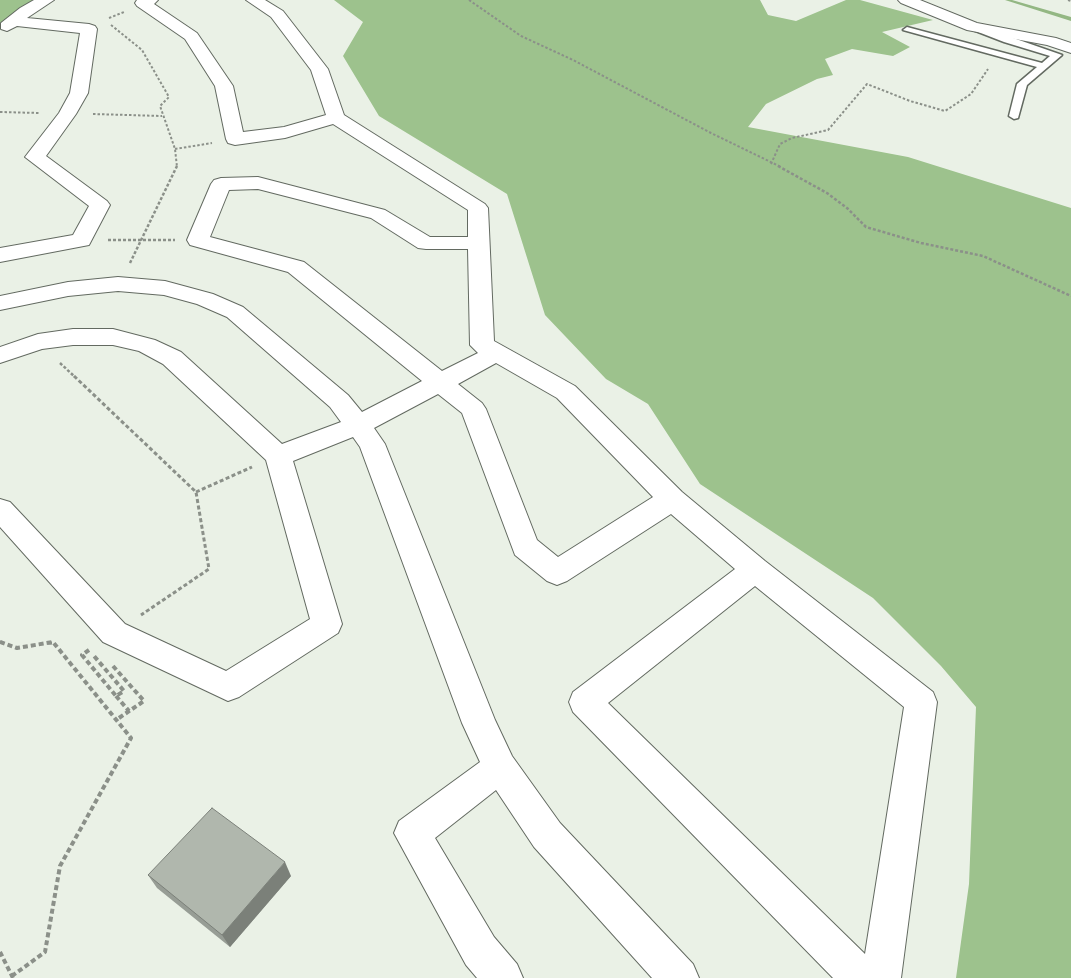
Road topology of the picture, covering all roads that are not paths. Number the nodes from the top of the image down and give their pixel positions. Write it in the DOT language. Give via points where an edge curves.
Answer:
graph roads {
  1 [pos="46,0"];
  2 [pos="254,0"];
  3 [pos="906,0"];
  4 [pos="148,3"];
  5 [pos="13,21"];
  6 [pos="973,27"];
  7 [pos="907,30"];
  8 [pos="0,32"];
  9 [pos="1071,48"];
  10 [pos="1044,66"];
  11 [pos="1014,116"];
  12 [pos="336,118"];
  13 [pos="480,243"];
  14 [pos="0,256"];
  15 [pos="0,303"];
  16 [pos="497,353"];
  17 [pos="0,355"];
  18 [pos="439,382"];
  19 [pos="358,424"];
  20 [pos="278,456"];
  21 [pos="672,499"];
  22 [pos="0,509"];
  23 [pos="755,569"];
  24 [pos="500,767"];
  25 [pos="503,978"];
  26 [pos="679,978"];
  27 [pos="862,978"];
  28 [pos="881,978"];
  1 -- 5 [label="street"];
  2 -- 12 [label="street" via="277,14 319,69"];
  3 -- 6 [label="street"];
  4 -- 12 [label="street" via="191,36 224,86 235,139 285,132"];
  5 -- 8 [label="street"];
  5 -- 14 [label="street" via="89,29 79,93 35,157 100,205 81,240"];
  6 -- 9 [label="street" via="1050,40"];
  6 -- 10 [label="lane" via="1057,55"];
  7 -- 10 [label="lane"];
  10 -- 11 [label="lane" via="1022,84"];
  12 -- 13 [label="street" via="478,208"];
  13 -- 16 [label="street" via="482,345"];
  13 -- 18 [label="street" via="426,243 378,214 258,183 221,184 198,240 296,267"];
  15 -- 19 [label="street" via="68,289 118,284 165,288 205,299 235,312 339,401"];
  16 -- 18 [label="street"];
  16 -- 21 [label="street" via="566,392"];
  17 -- 20 [label="street" via="38,342 73,337 113,337 147,345 172,358"];
  18 -- 19 [label="street"];
  18 -- 21 [label="street" via="472,409 525,547 557,573"];
  19 -- 20 [label="street"];
  19 -- 24 [label="street" via="372,444 479,723"];
  20 -- 22 [label="street" via="327,624 228,687 107,642"];
  21 -- 23 [label="street"];
  23 -- 27 [label="street" via="585,702"];
  23 -- 28 [label="street" via="921,702"];
  24 -- 25 [label="street" via="412,833 480,951"];
  24 -- 26 [label="street" via="547,835"];
}
